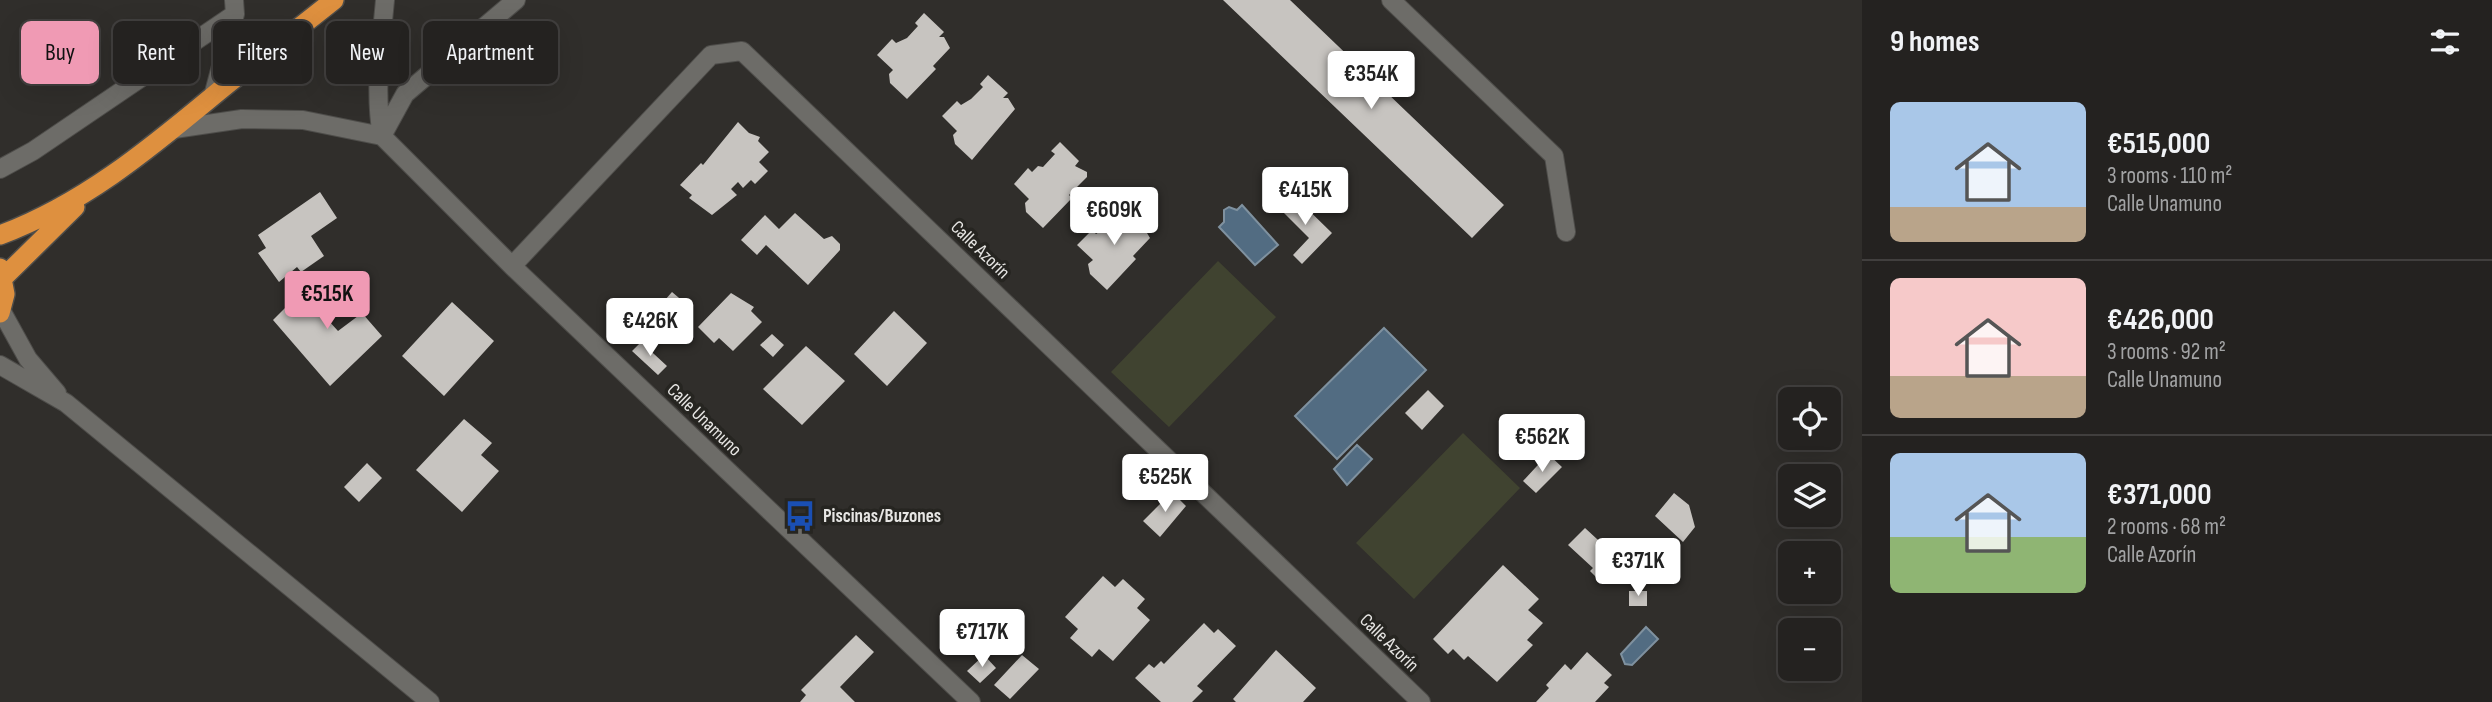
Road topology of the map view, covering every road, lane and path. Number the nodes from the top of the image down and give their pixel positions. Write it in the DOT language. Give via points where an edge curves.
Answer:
graph roads {
  1 [pos="334,0"];
  2 [pos="385,0"];
  3 [pos="516,0"];
  4 [pos="1391,0"];
  5 [pos="234,7"];
  6 [pos="214,96"];
  7 [pos="174,129"];
  8 [pos="382,136"];
  9 [pos="0,169"];
  10 [pos="92,189"];
  11 [pos="1566,232"];
  12 [pos="0,235"];
  13 [pos="512,266"];
  14 [pos="2,272"];
  15 [pos="1,312"];
  16 [pos="0,365"];
  17 [pos="66,403"];
  18 [pos="430,702"];
  19 [pos="971,702"];
  20 [pos="1421,702"];
  1 -- 6 [label="highway"];
  2 -- 8 [label="street" via="379,57"];
  3 -- 8 [label="street" via="405,94"];
  4 -- 11 [label="street" via="1554,156"];
  5 -- 6 [label="street"];
  5 -- 9 [label="street" via="33,151"];
  6 -- 7 [label="highway"];
  7 -- 8 [label="street" via="242,119 303,120"];
  7 -- 10 [label="highway"];
  8 -- 13 [label="street, Calle Unamuno"];
  10 -- 12 [label="highway" via="41,220"];
  10 -- 14 [label="highway"];
  13 -- 19 [label="street, Calle Unamuno"];
  13 -- 20 [label="street, Calle Azorín" via="711,55 742,51"];
  14 -- 15 [label="highway" via="5,294"];
  15 -- 17 [label="street" via="28,359"];
  16 -- 17 [label="street"];
  17 -- 18 [label="street"];
}
